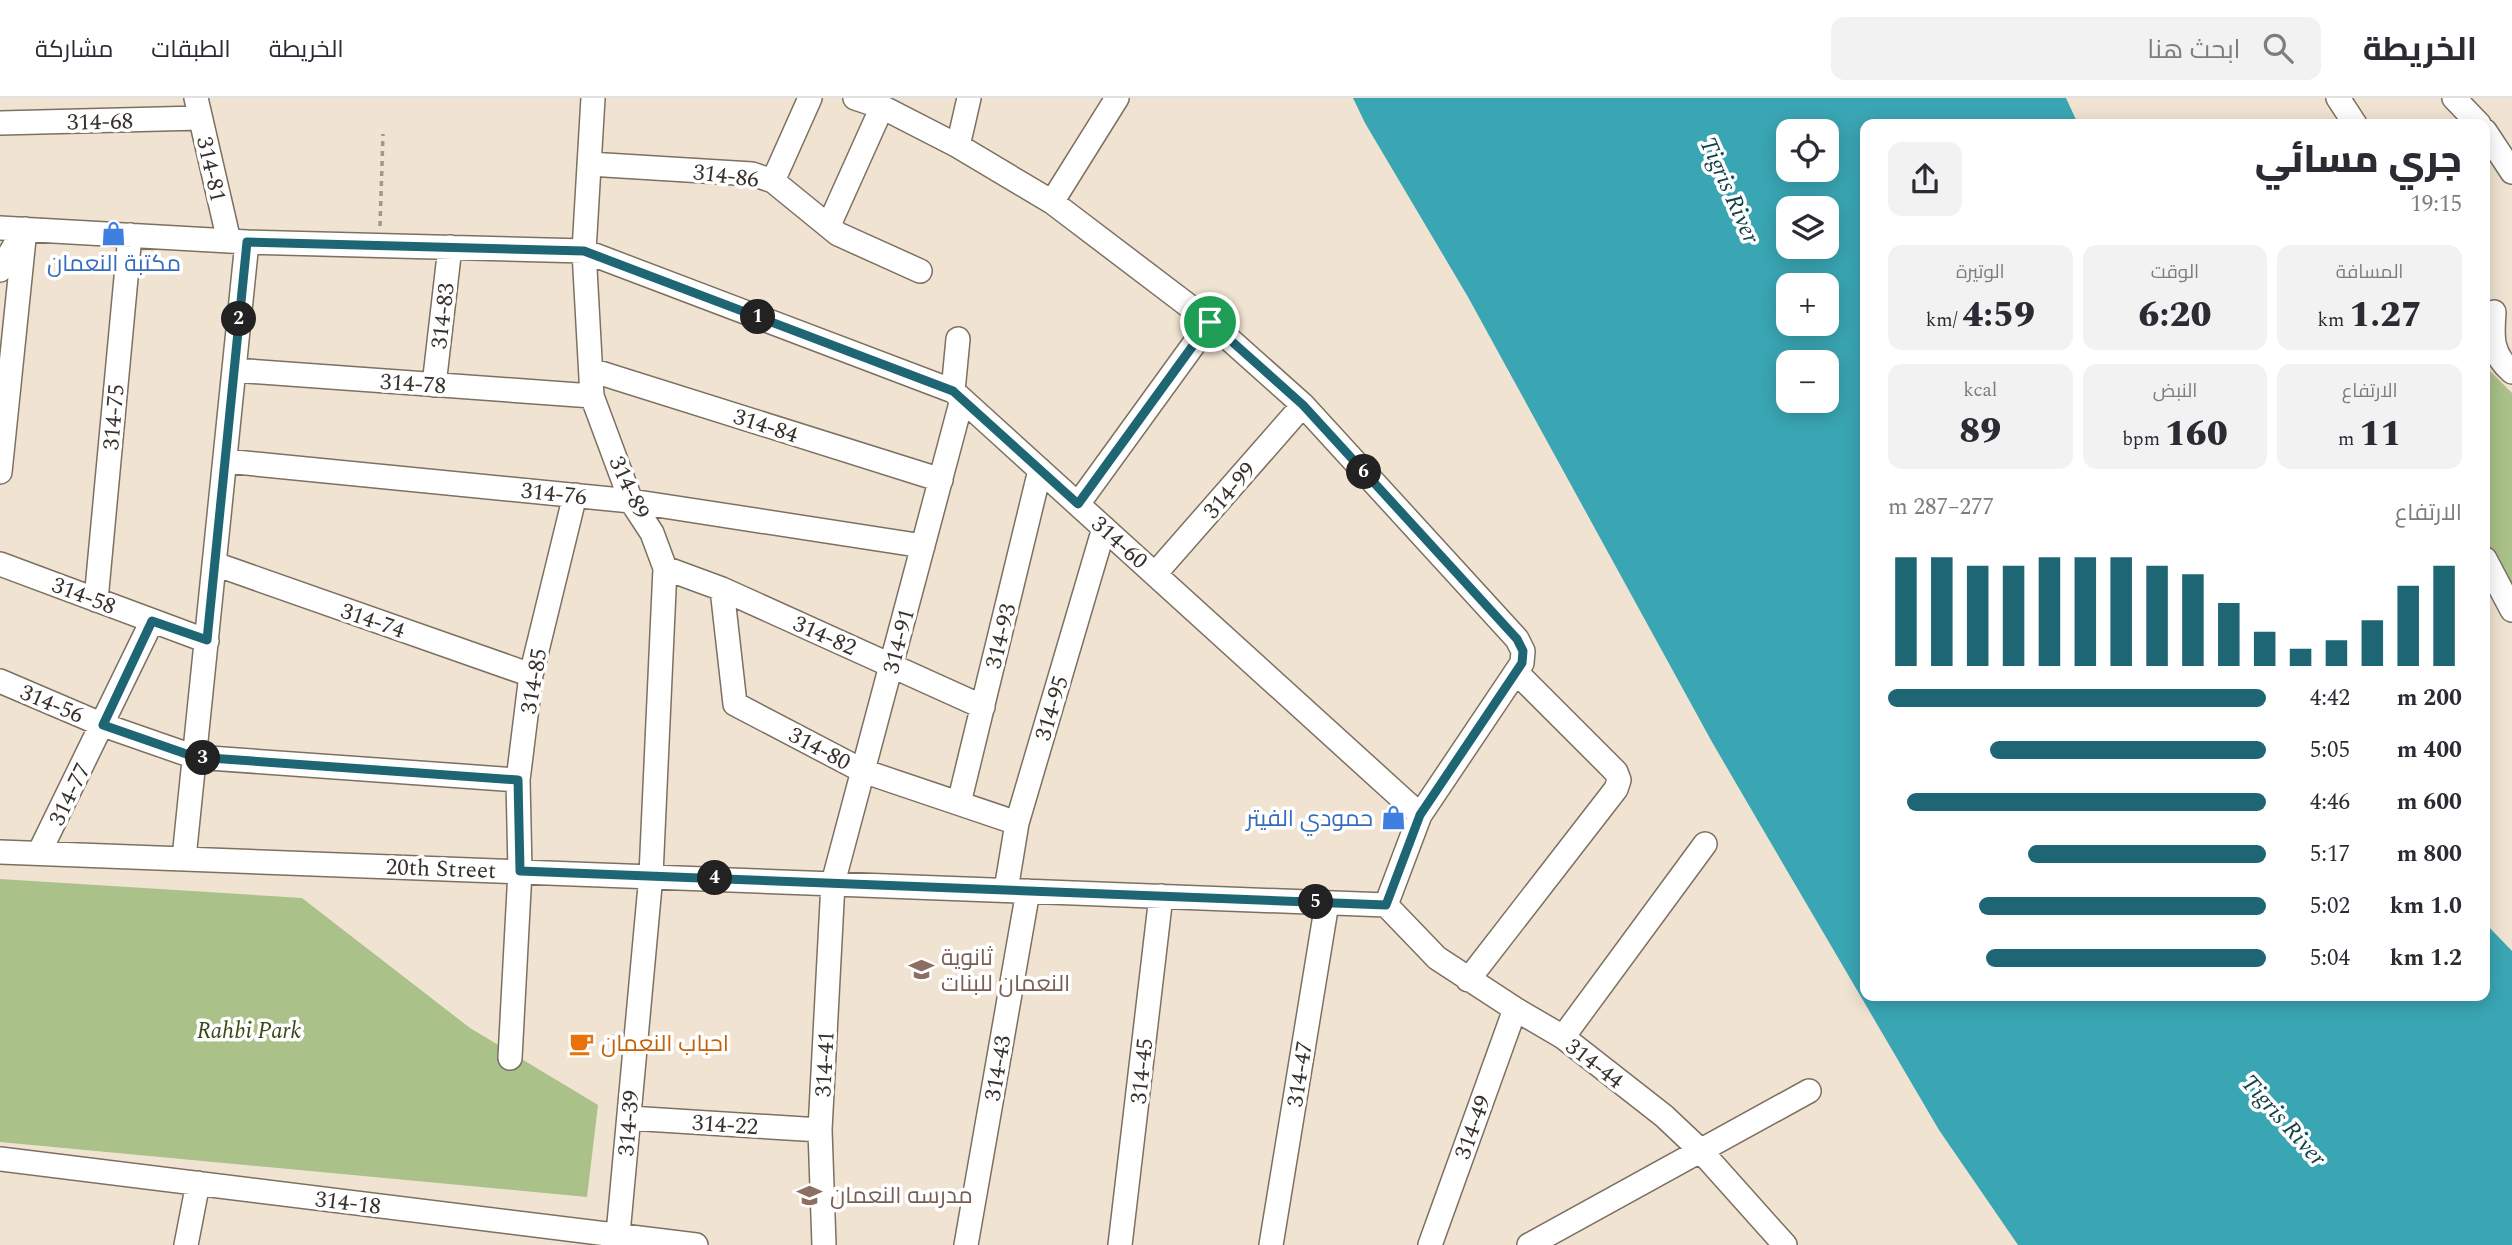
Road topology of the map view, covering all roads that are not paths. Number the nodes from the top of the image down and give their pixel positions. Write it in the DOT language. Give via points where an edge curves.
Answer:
graph roads {
  1 [pos="593,98"];
  2 [pos="810,98"];
  3 [pos="969,98"];
  4 [pos="1117,98"];
  5 [pos="2338,98"];
  6 [pos="2454,98"];
  7 [pos="864,101"];
  8 [pos="198,108"];
  9 [pos="2352,119"];
  10 [pos="2475,119"];
  11 [pos="0,123"];
  12 [pos="2490,139"];
  13 [pos="958,146"];
  14 [pos="589,164"];
  15 [pos="2512,172"];
  16 [pos="773,181"];
  17 [pos="1052,202"];
  18 [pos="829,225"];
  19 [pos="0,228"];
  20 [pos="25,229"];
  21 [pos="130,235"];
  22 [pos="238,241"];
  23 [pos="450,247"];
  24 [pos="584,251"];
  25 [pos="0,270"];
  26 [pos="920,271"];
  27 [pos="2490,309"];
  28 [pos="2490,319"];
  29 [pos="1210,322"];
  30 [pos="2512,329"];
  31 [pos="958,339"];
  32 [pos="234,370"];
  33 [pos="591,370"];
  34 [pos="2512,372"];
  35 [pos="434,385"];
  36 [pos="958,395"];
  37 [pos="592,396"];
  38 [pos="1303,405"];
  39 [pos="225,461"];
  40 [pos="1040,470"];
  41 [pos="0,472"];
  42 [pos="941,480"];
  43 [pos="575,495"];
  44 [pos="631,501"];
  45 [pos="1078,504"];
  46 [pos="1104,528"];
  47 [pos="923,545"];
  48 [pos="0,564"];
  49 [pos="215,564"];
  50 [pos="665,568"];
  51 [pos="2490,568"];
  52 [pos="1155,574"];
  53 [pos="722,589"];
  54 [pos="96,600"];
  55 [pos="2512,610"];
  56 [pos="152,621"];
  57 [pos="207,640"];
  58 [pos="891,664"];
  59 [pos="1516,673"];
  60 [pos="531,675"];
  61 [pos="0,681"];
  62 [pos="983,707"];
  63 [pos="103,725"];
  64 [pos="195,757"];
  65 [pos="863,771"];
  66 [pos="518,780"];
  67 [pos="959,803"];
  68 [pos="1420,815"];
  69 [pos="1017,823"];
  70 [pos="1705,844"];
  71 [pos="0,852"];
  72 [pos="39,853"];
  73 [pos="184,858"];
  74 [pos="520,871"];
  75 [pos="651,875"];
  76 [pos="833,883"];
  77 [pos="1017,890"];
  78 [pos="1161,896"];
  79 [pos="1327,903"];
  80 [pos="1386,905"];
  81 [pos="1468,980"];
  82 [pos="1515,1009"];
  83 [pos="1563,1037"];
  84 [pos="510,1058"];
  85 [pos="1809,1091"];
  86 [pos="629,1118"];
  87 [pos="820,1130"];
  88 [pos="1700,1150"];
  89 [pos="0,1159"];
  90 [pos="198,1183"];
  91 [pos="618,1240"];
  92 [pos="186,1245"];
  93 [pos="696,1245"];
  94 [pos="824,1245"];
  95 [pos="965,1245"];
  96 [pos="1120,1245"];
  97 [pos="1271,1245"];
  98 [pos="1430,1245"];
  99 [pos="1529,1245"];
  100 [pos="1785,1245"];
  1 -- 14 [label="street, 314-89"];
  2 -- 16 [label="street"];
  3 -- 13 [label="street"];
  4 -- 17 [label="street"];
  5 -- 9 [label="street"];
  6 -- 10 [label="street"];
  7 -- 13 [label="street"];
  7 -- 18 [label="street"];
  8 -- 11 [label="street, 314-68"];
  8 -- 22 [label="street, 314-81"];
  12 -- 15 [label="street"];
  13 -- 17 [label="street"];
  14 -- 16 [label="street, 314-86" via="751,174"];
  14 -- 24 [label="street, 314-89"];
  16 -- 18 [label="street, 314-86"];
  17 -- 29 [label="street"];
  18 -- 26 [label="street, 314-86" via="838,234"];
  19 -- 20 [label="street, 314-60"];
  20 -- 21 [label="street, 314-60"];
  20 -- 25 [label="street"];
  20 -- 41 [label="street"];
  21 -- 22 [label="street, 314-60"];
  21 -- 54 [label="street, 314-75"];
  22 -- 23 [label="street, 314-60"];
  22 -- 32 [label="street, 314-81"];
  23 -- 24 [label="street, 314-60"];
  23 -- 35 [label="street, 314-83"];
  24 -- 33 [label="street, 314-89"];
  24 -- 36 [label="street, 314-60"];
  27 -- 30 [label="street"];
  28 -- 34 [label="street" via="2492,341"];
  29 -- 38 [label="street"];
  29 -- 45 [label="street"];
  31 -- 36 [label="street, 314-91"];
  32 -- 35 [label="street, 314-78"];
  32 -- 39 [label="street, 314-81"];
  33 -- 37 [label="street, 314-89"];
  33 -- 42 [label="street, 314-84"];
  35 -- 37 [label="street, 314-78"];
  36 -- 40 [label="street, 314-60"];
  36 -- 42 [label="street, 314-91"];
  37 -- 44 [label="street, 314-89"];
  38 -- 52 [label="street, 314-99"];
  38 -- 59 [label="street" via="1517,639 1523,651"];
  39 -- 43 [label="street, 314-76"];
  39 -- 49 [label="street, 314-81"];
  40 -- 45 [label="street, 314-60"];
  40 -- 62 [label="street, 314-93"];
  42 -- 47 [label="street, 314-91"];
  43 -- 44 [label="street, 314-76"];
  43 -- 60 [label="street, 314-85"];
  44 -- 47 [label="street, 314-76"];
  44 -- 50 [label="street, 314-89" via="652,533"];
  45 -- 46 [label="street, 314-60"];
  46 -- 52 [label="street, 314-60"];
  46 -- 69 [label="street, 314-95"];
  47 -- 58 [label="street, 314-91"];
  48 -- 54 [label="street, 314-58"];
  49 -- 57 [label="street, 314-81"];
  49 -- 60 [label="street, 314-74"];
  50 -- 53 [label="street, 314-82"];
  50 -- 75 [label="street, 314-89"];
  51 -- 55 [label="street"];
  52 -- 68 [label="street, 314-60"];
  53 -- 58 [label="street, 314-82"];
  53 -- 65 [label="street, 314-80" via="735,704"];
  54 -- 56 [label="street, 314-58"];
  56 -- 57 [label="street, 314-58"];
  56 -- 63 [label="street, 314-77"];
  57 -- 64 [label="street, 314-81"];
  58 -- 62 [label="street, 314-82"];
  58 -- 65 [label="street, 314-91"];
  59 -- 68 [label="street"];
  59 -- 81 [label="street" via="1619,780"];
  60 -- 66 [label="street, 314-85"];
  61 -- 63 [label="street, 314-56"];
  62 -- 67 [label="street, 314-93"];
  63 -- 64 [label="street, 314-56"];
  63 -- 72 [label="street, 314-77"];
  64 -- 66 [label="street, 314-56"];
  64 -- 73 [label="street, 314-81"];
  65 -- 67 [label="street, 314-80"];
  65 -- 76 [label="street, 314-91"];
  66 -- 74 [label="street, 314-85"];
  67 -- 69 [label="street, 314-80"];
  68 -- 80 [label="street"];
  69 -- 77 [label="street, 314-95"];
  70 -- 83 [label="street"];
  71 -- 72 [label="street, 20th Street"];
  72 -- 73 [label="street, 20th Street"];
  73 -- 74 [label="street, 20th Street"];
  74 -- 75 [label="street, 20th Street"];
  74 -- 84 [label="street, 314-85"];
  75 -- 76 [label="street, 20th Street"];
  75 -- 86 [label="street, 314-39"];
  76 -- 77 [label="street, 20th Street"];
  76 -- 87 [label="street, 314-41"];
  77 -- 78 [label="street, 20th Street"];
  77 -- 95 [label="street, 314-43"];
  78 -- 79 [label="street, 20th Street"];
  78 -- 96 [label="street, 314-45"];
  79 -- 80 [label="street, 20th Street"];
  79 -- 97 [label="street, 314-47"];
  80 -- 81 [label="street, 314-44" via="1437,958"];
  81 -- 82 [label="street, 314-44"];
  82 -- 83 [label="street, 314-44"];
  82 -- 98 [label="street, 314-49"];
  83 -- 88 [label="street, 314-44"];
  85 -- 88 [label="street"];
  86 -- 87 [label="street, 314-22"];
  86 -- 91 [label="street, 314-39"];
  87 -- 94 [label="street, 314-41"];
  88 -- 99 [label="street"];
  88 -- 100 [label="street, 314-44"];
  89 -- 90 [label="street, 314-18"];
  90 -- 91 [label="street, 314-18"];
  90 -- 92 [label="street"];
  91 -- 93 [label="street, 314-18"];
}
